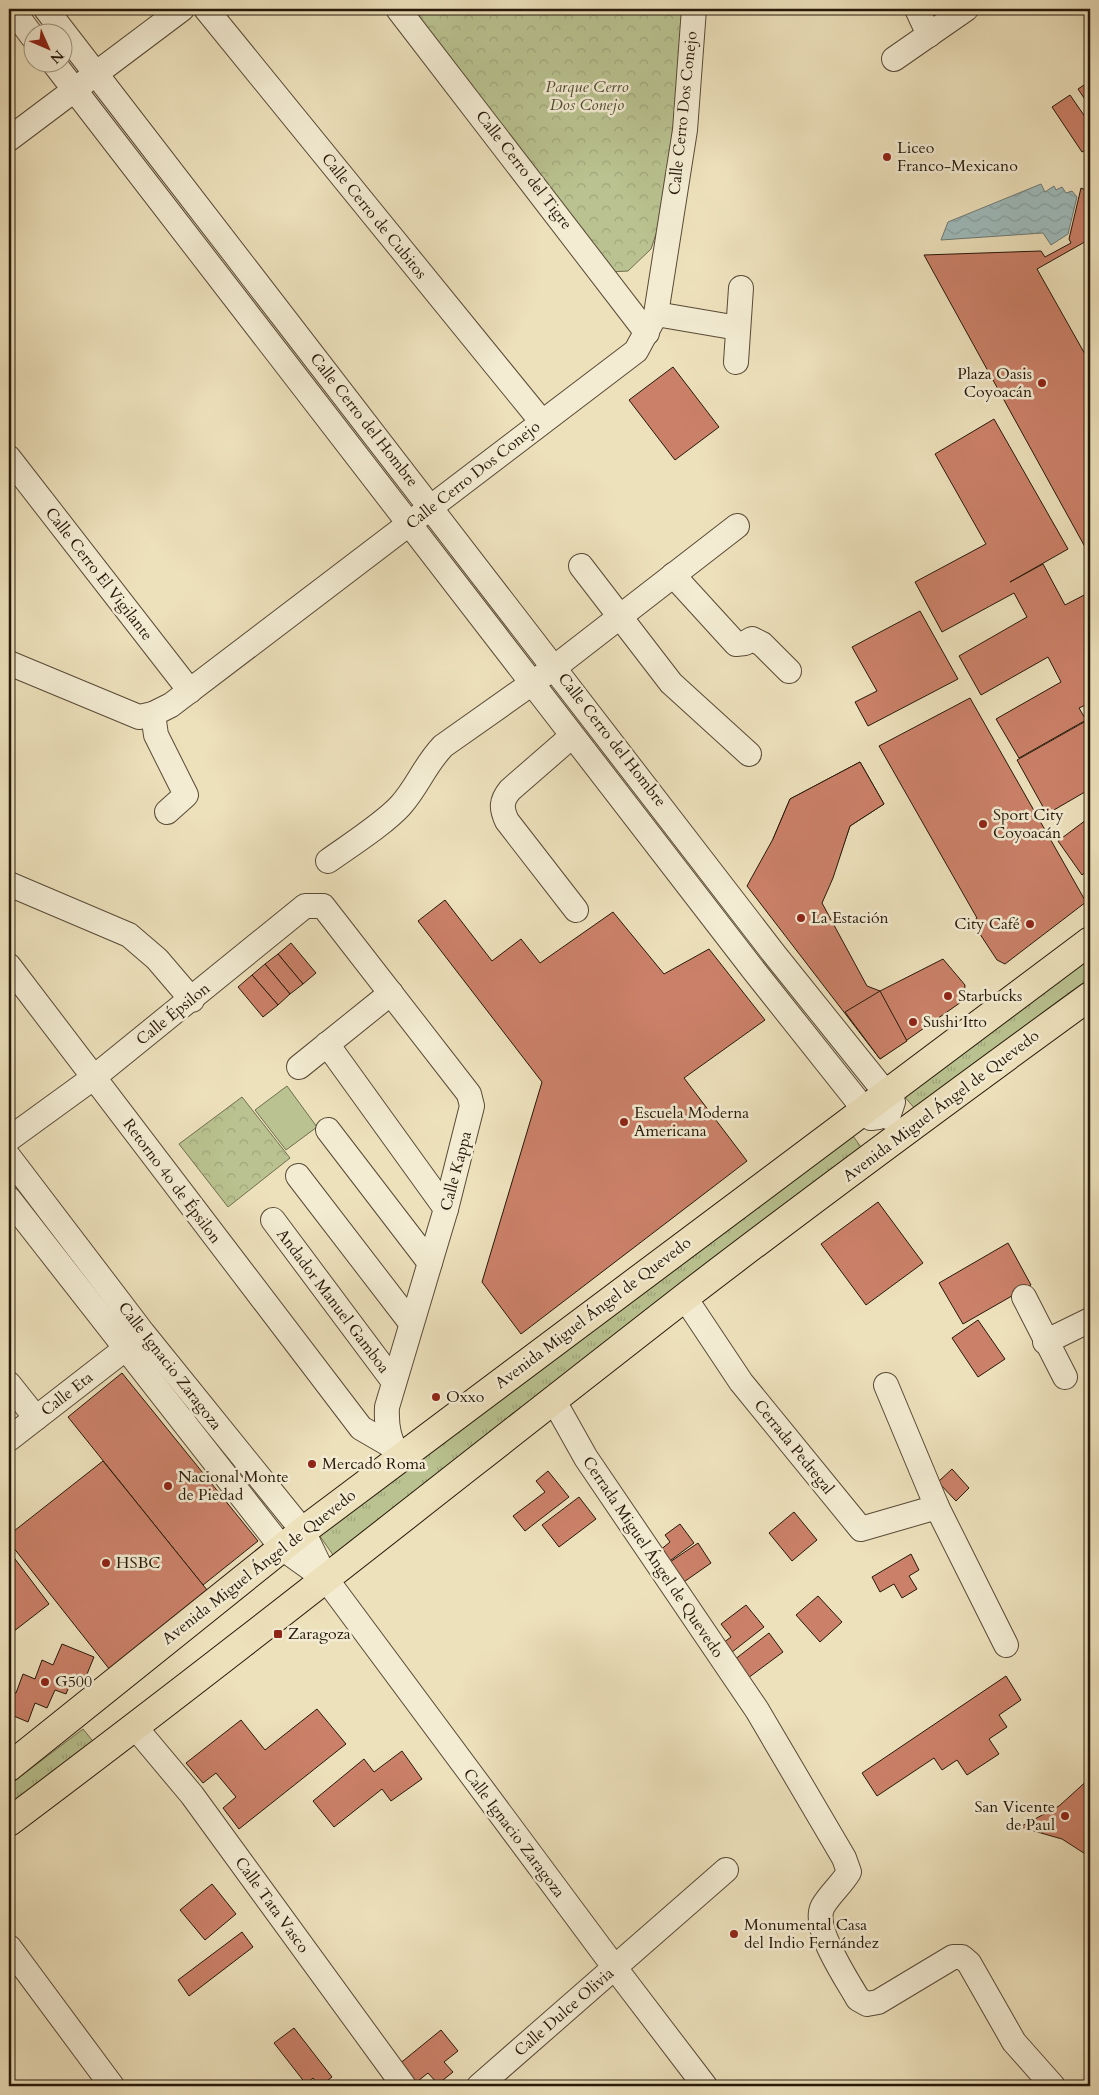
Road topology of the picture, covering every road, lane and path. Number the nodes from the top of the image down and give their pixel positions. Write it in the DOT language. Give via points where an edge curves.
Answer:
graph roads {
  1 [pos="12,9"];
  2 [pos="46,9"];
  3 [pos="182,9"];
  4 [pos="206,9"];
  5 [pos="398,9"];
  6 [pos="694,9"];
  7 [pos="917,9"];
  8 [pos="966,9"];
  9 [pos="22,22"];
  10 [pos="929,35"];
  11 [pos="894,60"];
  12 [pos="60,72"];
  13 [pos="96,74"];
  14 [pos="74,90"];
  15 [pos="9,139"];
  16 [pos="741,288"];
  17 [pos="651,323"];
  18 [pos="738,328"];
  19 [pos="736,362"];
  20 [pos="542,422"];
  21 [pos="9,458"];
  22 [pos="432,507"];
  23 [pos="410,524"];
  24 [pos="737,526"];
  25 [pos="581,566"];
  26 [pos="674,575"];
  27 [pos="622,616"];
  28 [pos="9,663"];
  29 [pos="555,667"];
  30 [pos="789,671"];
  31 [pos="532,683"];
  32 [pos="190,691"];
  33 [pos="153,714"];
  34 [pos="572,736"];
  35 [pos="749,754"];
  36 [pos="167,812"];
  37 [pos="682,831"];
  38 [pos="660,848"];
  39 [pos="328,861"];
  40 [pos="9,884"];
  41 [pos="576,910"];
  42 [pos="334,920"];
  43 [pos="1090,941"];
  44 [pos="9,966"];
  45 [pos="392,993"];
  46 [pos="1090,996"];
  47 [pos="192,1000"];
  48 [pos="327,1044"];
  49 [pos="299,1067"];
  50 [pos="93,1078"];
  51 [pos="885,1114"];
  52 [pos="328,1130"];
  53 [pos="9,1139"];
  54 [pos="9,1157"];
  55 [pos="298,1176"];
  56 [pos="9,1199"];
  57 [pos="446,1209"];
  58 [pos="273,1220"];
  59 [pos="430,1263"];
  60 [pos="1024,1296"];
  61 [pos="685,1298"];
  62 [pos="1090,1320"];
  63 [pos="411,1323"];
  64 [pos="1045,1342"];
  65 [pos="125,1349"];
  66 [pos="1065,1377"];
  67 [pos="394,1382"];
  68 [pos="9,1384"];
  69 [pos="886,1385"];
  70 [pos="554,1401"];
  71 [pos="36,1418"];
  72 [pos="9,1440"];
  73 [pos="396,1452"];
  74 [pos="937,1507"];
  75 [pos="303,1531"];
  76 [pos="282,1548"];
  77 [pos="326,1579"];
  78 [pos="1006,1645"];
  79 [pos="135,1727"];
  80 [pos="11,1762"];
  81 [pos="9,1822"];
  82 [pos="726,1870"];
  83 [pos="9,1947"];
  84 [pos="615,1968"];
  85 [pos="112,2086"];
  86 [pos="404,2086"];
  87 [pos="479,2086"];
  88 [pos="705,2086"];
  89 [pos="1053,2086"];
  1 -- 9 [label="street"];
  2 -- 13 [label="street, Calle Cerro del Hombre"];
  3 -- 13 [label="street"];
  4 -- 20 [label="street, Calle Cerro de Cubitos"];
  5 -- 17 [label="street, Calle Cerro del Tigre"];
  6 -- 17 [label="street, Calle Cerro Dos Conejo" via="684,130"];
  7 -- 10 [label="street"];
  8 -- 10 [label="street"];
  10 -- 11 [label="street"];
  12 -- 14 [label="street, Calle Cerro del Hombre"];
  13 -- 14 [label="street"];
  13 -- 22 [label="street, Calle Cerro del Hombre"];
  14 -- 15 [label="street"];
  14 -- 23 [label="street, Calle Cerro del Hombre"];
  16 -- 18 [label="street"];
  17 -- 18 [label="street"];
  17 -- 20 [label="street, Calle Cerro Dos Conejo" via="636,351"];
  18 -- 19 [label="street"];
  20 -- 22 [label="street, Calle Cerro Dos Conejo"];
  21 -- 32 [label="street, Calle Cerro El Vigilante"];
  22 -- 23 [label="street, Calle Cerro Dos Conejo"];
  22 -- 29 [label="street, Calle Cerro del Hombre"];
  23 -- 31 [label="street, Calle Cerro del Hombre"];
  23 -- 32 [label="street, Calle Cerro Dos Conejo"];
  24 -- 26 [label="street"];
  25 -- 27 [label="street"];
  26 -- 27 [label="street"];
  26 -- 30 [label="street" via="736,644 745,644 752,639 762,644"];
  27 -- 29 [label="street"];
  27 -- 35 [label="street" via="671,683"];
  28 -- 33 [label="street" via="120,711 139,717"];
  29 -- 31 [label="street"];
  29 -- 37 [label="street, Calle Cerro del Hombre"];
  31 -- 34 [label="street, Calle Cerro del Hombre"];
  31 -- 39 [label="street" via="443,746 429,761 411,794 399,808"];
  32 -- 33 [label="street, Calle Cerro Dos Conejo"];
  33 -- 36 [label="street" via="156,734 186,795"];
  34 -- 38 [label="street, Calle Cerro del Hombre"];
  34 -- 41 [label="street" via="510,790 503,799 502,810 507,821"];
  37 -- 38 [label="street"];
  37 -- 51 [label="street, Calle Cerro del Hombre" via="775,955"];
  38 -- 51 [label="street, Calle Cerro del Hombre"];
  40 -- 47 [label="street" via="129,935 157,959"];
  42 -- 45 [label="street, Calle Kappa"];
  42 -- 47 [label="street, Calle Épsilon" via="323,906 305,906"];
  43 -- 51 [label="main road, Avenida Miguel Ángel de Quevedo"];
  44 -- 50 [label="street, Retorno 4o de Épsilon"];
  45 -- 48 [label="street"];
  45 -- 57 [label="street, Calle Kappa" via="469,1094 470,1117"];
  46 -- 51 [label="main road, Avenida Miguel Ángel de Quevedo"];
  47 -- 50 [label="street, Calle Épsilon"];
  48 -- 49 [label="street"];
  48 -- 57 [label="street"];
  50 -- 53 [label="street, Calle Épsilon"];
  50 -- 73 [label="street, Retorno 4o de Épsilon" via="361,1428"];
  51 -- 61 [label="main road, Avenida Miguel Ángel de Quevedo"];
  51 -- 73 [label="main road, Avenida Miguel Ángel de Quevedo"];
  52 -- 59 [label="street"];
  54 -- 75 [label="street, Calle Ignacio Zaragoza" via="143,1333"];
  55 -- 63 [label="street"];
  56 -- 65 [label="street, Calle Ignacio Zaragoza"];
  57 -- 59 [label="street, Calle Kappa"];
  58 -- 67 [label="street, Andador Manuel Gamboa"];
  59 -- 63 [label="street, Calle Kappa"];
  60 -- 64 [label="street"];
  61 -- 70 [label="main road, Avenida Miguel Ángel de Quevedo"];
  61 -- 74 [label="street, Cerrada Pedregal" via="741,1382 861,1529"];
  62 -- 64 [label="street"];
  63 -- 67 [label="street, Calle Kappa"];
  64 -- 66 [label="street"];
  65 -- 71 [label="street, Calle Eta"];
  65 -- 76 [label="street, Calle Ignacio Zaragoza"];
  67 -- 73 [label="street, Calle Kappa" via="387,1407 386,1427"];
  68 -- 71 [label="street"];
  69 -- 74 [label="street"];
  70 -- 77 [label="main road, Avenida Miguel Ángel de Quevedo"];
  70 -- 89 [label="street, Cerrada Miguel Ángel de Quevedo" via="586,1458 757,1710 844,1858 849,1872 822,1908 821,1932 858,1999 866,2004 878,2002 953,1957 962,1957 969,1963 1014,2042"];
  71 -- 72 [label="street, Calle Eta"];
  73 -- 75 [label="main road, Avenida Miguel Ángel de Quevedo"];
  74 -- 78 [label="street"];
  75 -- 76 [label="main road, Avenida Miguel Ángel de Quevedo"];
  75 -- 77 [label="street, Calle Ignacio Zaragoza"];
  76 -- 77 [label="street, Calle Ignacio Zaragoza"];
  76 -- 80 [label="main road, Avenida Miguel Ángel de Quevedo"];
  77 -- 79 [label="main road, Avenida Miguel Ángel de Quevedo"];
  77 -- 84 [label="street, Calle Ignacio Zaragoza"];
  79 -- 81 [label="main road, Avenida Miguel Ángel de Quevedo"];
  79 -- 86 [label="street, Calle Tata Vasco" via="192,1795"];
  82 -- 84 [label="street, Calle Dulce Olivia"];
  83 -- 85 [label="street"];
  84 -- 87 [label="street, Calle Dulce Olivia"];
  84 -- 88 [label="street, Calle Ignacio Zaragoza"];
}
